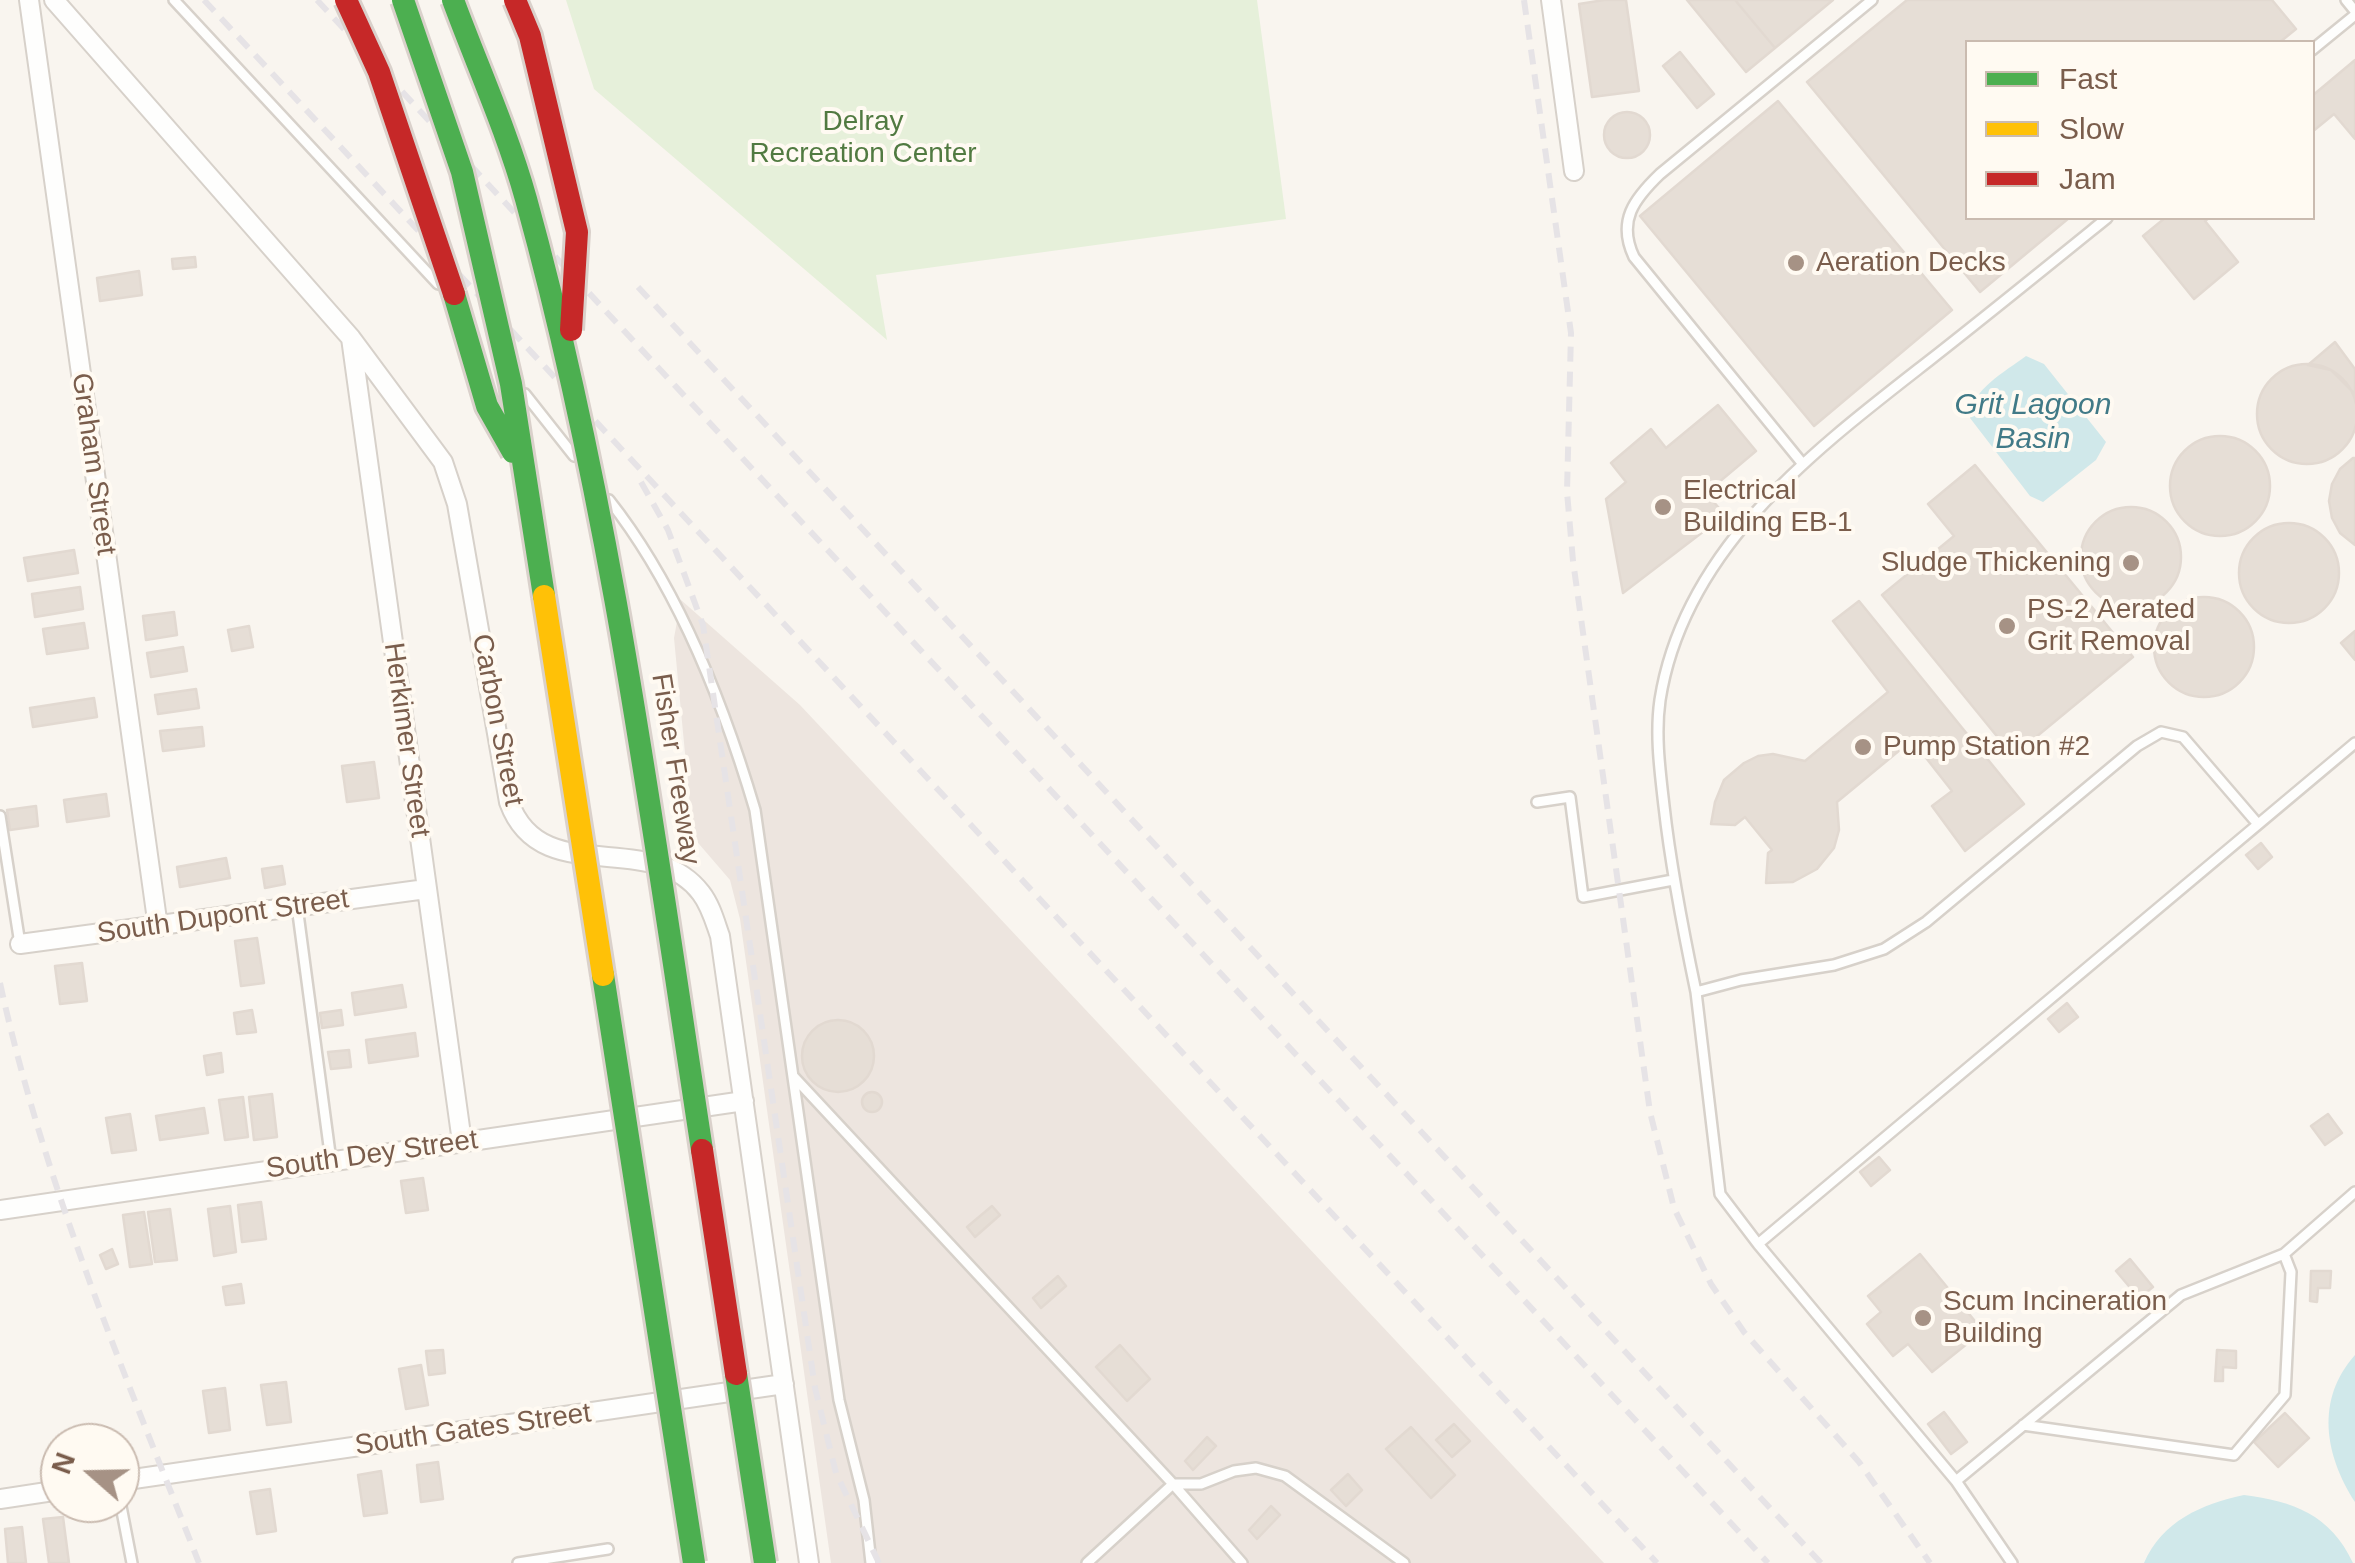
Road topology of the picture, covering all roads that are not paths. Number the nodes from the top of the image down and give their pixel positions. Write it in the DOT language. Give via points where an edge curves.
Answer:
graph roads {
  1 [pos="29,0"];
  2 [pos="54,0"];
  3 [pos="174,0"];
  4 [pos="346,0"];
  5 [pos="403,0"];
  6 [pos="453,0"];
  7 [pos="515,0"];
  8 [pos="1551,0"];
  9 [pos="1872,0"];
  10 [pos="2346,0"];
  11 [pos="2355,13"];
  12 [pos="2315,47"];
  13 [pos="1574,172"];
  14 [pos="2106,220"];
  15 [pos="351,338"];
  16 [pos="483,340"];
  17 [pos="494,356"];
  18 [pos="568,370"];
  19 [pos="1802,463"];
  20 [pos="525,474"];
  21 [pos="2355,743"];
  22 [pos="1537,802"];
  23 [pos="0,816"];
  24 [pos="2257,823"];
  25 [pos="1672,880"];
  26 [pos="426,888"];
  27 [pos="297,906"];
  28 [pos="158,928"];
  29 [pos="20,944"];
  30 [pos="1696,992"];
  31 [pos="794,1077"];
  32 [pos="744,1100"];
  33 [pos="462,1142"];
  34 [pos="331,1162"];
  35 [pos="2355,1192"];
  36 [pos="0,1210"];
  37 [pos="1758,1244"];
  38 [pos="2284,1254"];
  39 [pos="784,1384"];
  40 [pos="2023,1425"];
  41 [pos="140,1479"];
  42 [pos="1956,1480"];
  43 [pos="1173,1484"];
  44 [pos="40,1493"];
  45 [pos="0,1499"];
  46 [pos="124,1523"];
  47 [pos="608,1549"];
  48 [pos="132,1563"];
  49 [pos="518,1563"];
  50 [pos="694,1563"];
  51 [pos="765,1563"];
  52 [pos="809,1563"];
  53 [pos="871,1563"];
  54 [pos="1087,1563"];
  55 [pos="1242,1563"];
  56 [pos="1404,1563"];
  57 [pos="2012,1563"];
  1 -- 28 [label="street, Graham Street"];
  2 -- 15 [label="street, Carbon Street"];
  3 -- 16 [label="lane"];
  4 -- 20 [label="highway, bridge" via="436,234 487,406"];
  5 -- 20 [label="highway, bridge" via="462,172"];
  6 -- 18 [label="highway, Fisher Freeway, bridge" via="525,195"];
  7 -- 18 [label="highway, bridge" via="530,36 577,232"];
  8 -- 13 [label="street"];
  9 -- 19 [label="lane" via="1660,174 1636,198 1626,220 1634,257"];
  10 -- 11 [label="lane"];
  11 -- 12 [label="lane"];
  14 -- 19 [label="lane"];
  15 -- 26 [label="street, Herkimer Street"];
  15 -- 32 [label="street, Carbon Street" via="434,447 452,482 513,814 526,834 550,849 644,861 674,871 701,892 720,936"];
  17 -- 31 [label="lane" via="636,534 737,748 755,810"];
  18 -- 51 [label="highway, Fisher Freeway, bridge" via="621,618"];
  19 -- 25 [label="lane" via="1752,514 1671,646 1659,703 1658,754"];
  20 -- 50 [label="highway, bridge"];
  21 -- 24 [label="lane"];
  22 -- 25 [label="lane" via="1570,797 1584,897"];
  23 -- 29 [label="lane"];
  24 -- 30 [label="lane" via="2184,737 2162,732 1884,949"];
  24 -- 37 [label="lane"];
  25 -- 30 [label="lane"];
  26 -- 27 [label="street, South Dupont Street"];
  26 -- 33 [label="street, Herkimer Street"];
  27 -- 28 [label="street, South Dupont Street"];
  27 -- 34 [label="lane"];
  28 -- 29 [label="street, South Dupont Street"];
  30 -- 37 [label="lane" via="1720,1194"];
  31 -- 43 [label="lane"];
  31 -- 53 [label="lane" via="839,1400 864,1500"];
  32 -- 33 [label="street, South Dey Street"];
  32 -- 39 [label="street, Carbon Street"];
  33 -- 34 [label="street, South Dey Street"];
  34 -- 36 [label="street, South Dey Street"];
  35 -- 38 [label="lane"];
  37 -- 42 [label="lane"];
  38 -- 40 [label="lane" via="2181,1294"];
  38 -- 40 [label="lane" via="2291,1272 2286,1395 2234,1455"];
  39 -- 41 [label="street, South Gates Street"];
  39 -- 52 [label="street, Carbon Street"];
  40 -- 42 [label="lane"];
  42 -- 57 [label="lane"];
  43 -- 54 [label="lane"];
  43 -- 55 [label="lane"];
  43 -- 56 [label="lane" via="1201,1484 1256,1468 1285,1476"];
  44 -- 45 [label="street"];
  46 -- 48 [label="lane"];
  47 -- 49 [label="lane"];
}
